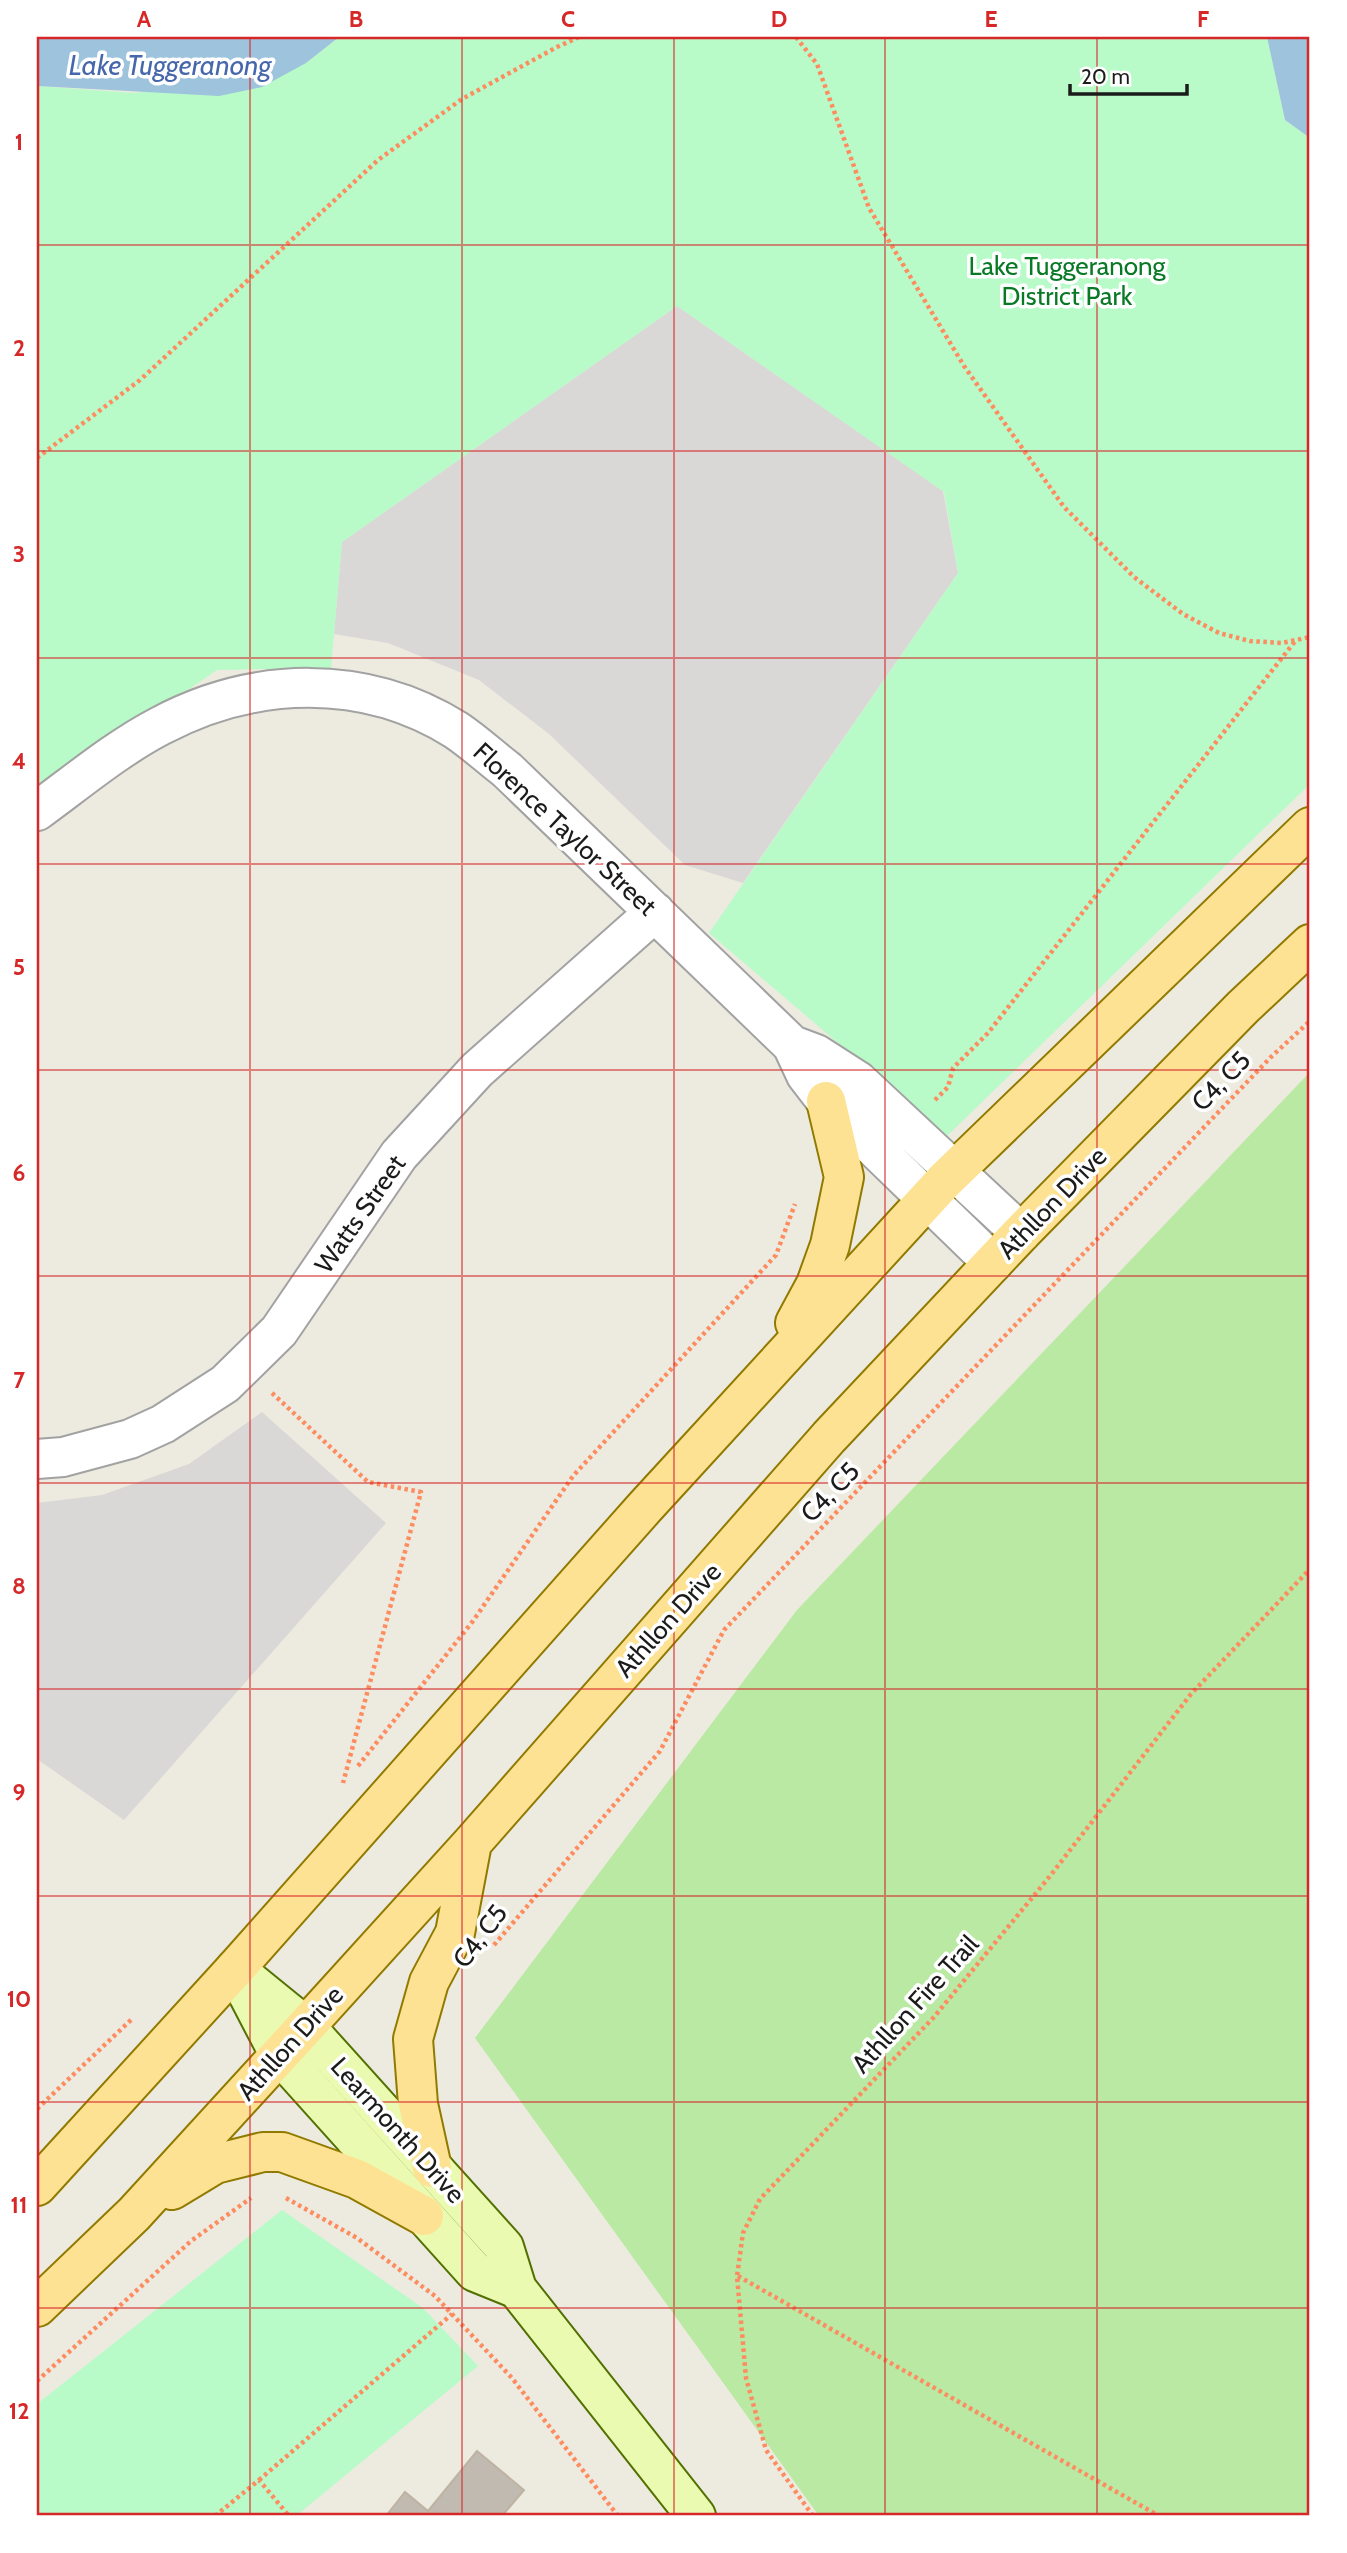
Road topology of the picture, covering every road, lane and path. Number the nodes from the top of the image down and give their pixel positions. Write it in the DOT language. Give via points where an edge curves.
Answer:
graph roads {
  1 [pos="579,37"];
  2 [pos="796,37"];
  3 [pos="37,458"];
  4 [pos="1310,637"];
  5 [pos="1296,640"];
  6 [pos="37,811"];
  7 [pos="1310,827"];
  8 [pos="654,912"];
  9 [pos="1310,944"];
  10 [pos="1310,1021"];
  11 [pos="792,1045"];
  12 [pos="826,1101"];
  13 [pos="909,1128"];
  14 [pos="954,1170"];
  15 [pos="842,1185"];
  16 [pos="927,1199"];
  17 [pos="1021,1233"];
  18 [pos="993,1263"];
  19 [pos="243,1366"];
  20 [pos="769,1371"];
  21 [pos="37,1459"];
  22 [pos="1310,1569"];
  23 [pos="357,1768"];
  24 [pos="350,1775"];
  25 [pos="343,1783"];
  26 [pos="334,1793"];
  27 [pos="472,1843"];
  28 [pos="490,1950"];
  29 [pos="235,1969"];
  30 [pos="135,2016"];
  31 [pos="305,2026"];
  32 [pos="279,2054"];
  33 [pos="37,2109"];
  34 [pos="432,2168"];
  35 [pos="37,2186"];
  36 [pos="278,2193"];
  37 [pos="256,2195"];
  38 [pos="134,2214"];
  39 [pos="424,2216"];
  40 [pos="737,2276"];
  41 [pos="517,2289"];
  42 [pos="37,2307"];
  43 [pos="452,2314"];
  44 [pos="37,2381"];
  45 [pos="259,2480"];
  46 [pos="215,2516"];
  47 [pos="289,2516"];
  48 [pos="618,2516"];
  49 [pos="696,2516"];
  50 [pos="813,2516"];
  51 [pos="1160,2516"];
  1 -- 3 [label="path" via="462,99 378,160 140,380"];
  2 -- 5 [label="path" via="817,64 869,208 964,366 1064,507 1134,577 1183,614 1219,633 1250,642"];
  4 -- 5 [label="path"];
  5 -- 13 [label="path" via="988,1033 953,1068 948,1087"];
  6 -- 8 [label="street, Florence Taylor Street" via="162,725 231,698 335,687 399,702 457,731 507,770"];
  7 -- 14 [label="main road"];
  8 -- 11 [label="street, Florence Taylor Street"];
  8 -- 19 [label="street, Watts Street" via="477,1070 399,1155 279,1331"];
  9 -- 17 [label="main road, Athllon Drive"];
  10 -- 28 [label="path, C4, C5" via="724,1630 660,1751"];
  11 -- 12 [label="street, Florence Taylor Street" via="806,1075"];
  11 -- 13 [label="street, Florence Taylor Street" via="858,1080"];
  12 -- 15 [label="main road"];
  12 -- 16 [label="street, Florence Taylor Street"];
  13 -- 14 [label="street, Florence Taylor Street"];
  14 -- 16 [label="main road"];
  14 -- 17 [label="street, Florence Taylor Street"];
  15 -- 20 [label="main road" via="821,1271"];
  15 -- 23 [label="path" via="799,1192 776,1255 573,1476 473,1621"];
  16 -- 18 [label="street, Florence Taylor Street"];
  16 -- 20 [label="main road"];
  17 -- 18 [label="main road, Athllon Drive"];
  18 -- 27 [label="main road, Athllon Drive" via="829,1437"];
  19 -- 21 [label="street, Watts Street" via="225,1384 173,1418 130,1439 63,1457"];
  19 -- 25 [label="path" via="368,1482 421,1492"];
  20 -- 29 [label="main road"];
  22 -- 40 [label="path, Athllon Fire Trail" via="1191,1693 934,2017 760,2199 743,2233"];
  24 -- 25 [label="path"];
  25 -- 26 [label="path"];
  27 -- 31 [label="main road, Athllon Drive"];
  27 -- 34 [label="main road" via="455,1933 429,1982 413,2039 418,2104"];
  29 -- 31 [label="street, Learmonth Drive"];
  29 -- 32 [label="street, Learmonth Drive"];
  29 -- 35 [label="main road"];
  30 -- 33 [label="path"];
  31 -- 32 [label="main road, Athllon Drive"];
  31 -- 34 [label="street, Learmonth Drive"];
  32 -- 38 [label="main road, Athllon Drive"];
  32 -- 39 [label="street, Learmonth Drive"];
  34 -- 41 [label="street, Learmonth Drive" via="503,2247"];
  36 -- 43 [label="path" via="357,2238"];
  37 -- 44 [label="path" via="191,2241"];
  38 -- 39 [label="main road" via="215,2164 282,2152 357,2179"];
  38 -- 42 [label="main road, Athllon Drive"];
  39 -- 41 [label="street, Learmonth Drive" via="475,2272"];
  40 -- 50 [label="path, Athllon Fire Trail" via="746,2378 766,2450"];
  40 -- 51 [label="path"];
  41 -- 49 [label="street, Learmonth Drive"];
  43 -- 45 [label="path"];
  43 -- 48 [label="path" via="512,2378"];
  45 -- 46 [label="path"];
  45 -- 47 [label="path"];
}
